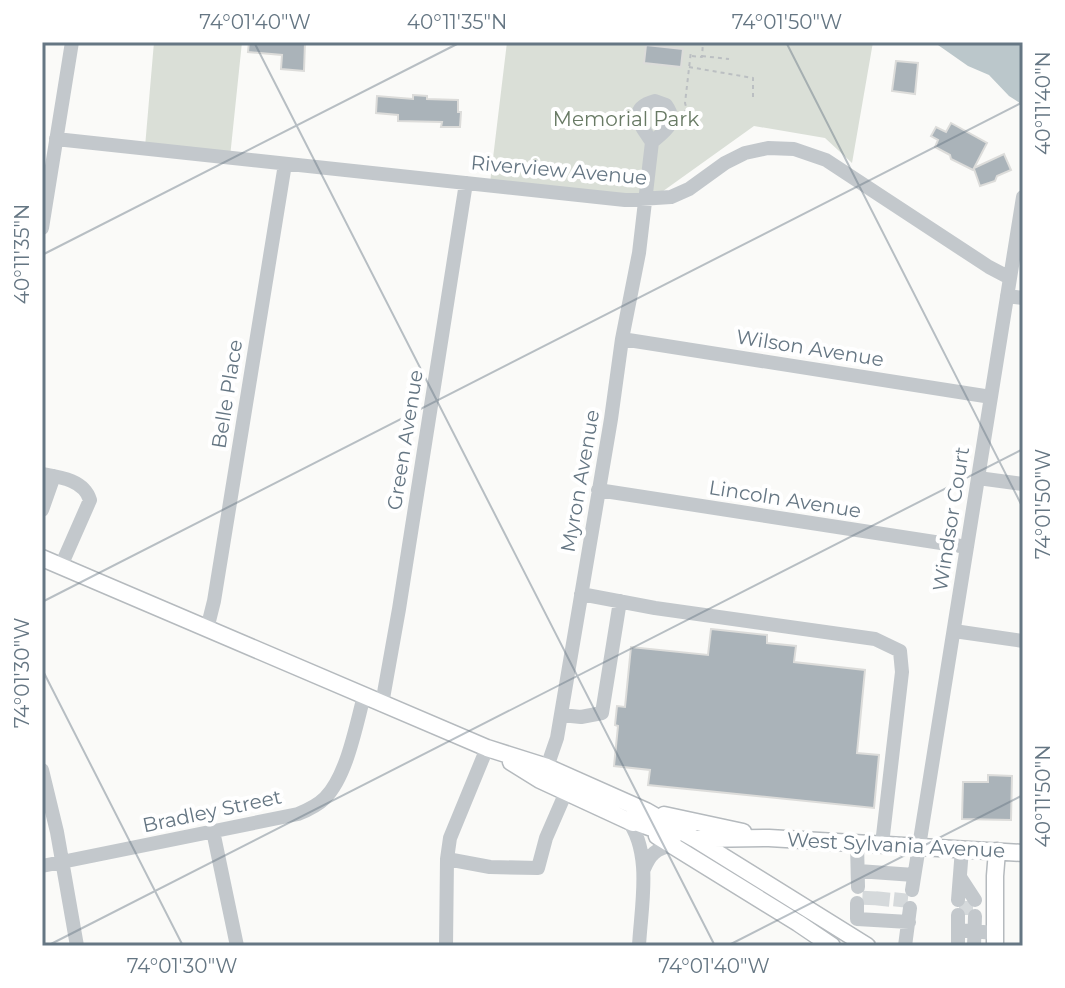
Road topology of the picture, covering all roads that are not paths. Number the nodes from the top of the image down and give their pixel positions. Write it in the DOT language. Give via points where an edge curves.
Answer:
graph roads {
  1 [pos="72,42"];
  2 [pos="56,139"];
  3 [pos="652,142"];
  4 [pos="285,164"];
  5 [pos="466,183"];
  6 [pos="1023,197"];
  7 [pos="646,199"];
  8 [pos="42,228"];
  9 [pos="1010,278"];
  10 [pos="1007,296"];
  11 [pos="1023,298"];
  12 [pos="622,339"];
  13 [pos="991,397"];
  14 [pos="48,475"];
  15 [pos="978,478"];
  16 [pos="1023,484"];
  17 [pos="598,490"];
  18 [pos="42,510"];
  19 [pos="967,547"];
  20 [pos="42,558"];
  21 [pos="61,566"];
  22 [pos="581,594"];
  23 [pos="620,601"];
  24 [pos="207,629"];
  25 [pos="954,631"];
  26 [pos="1023,641"];
  27 [pos="364,696"];
  28 [pos="382,704"];
  29 [pos="561,715"];
  30 [pos="487,748"];
  31 [pos="547,767"];
  32 [pos="42,770"];
  33 [pos="566,792"];
  34 [pos="646,811"];
  35 [pos="627,819"];
  36 [pos="213,831"];
  37 [pos="769,838"];
  38 [pos="695,839"];
  39 [pos="857,843"];
  40 [pos="882,844"];
  41 [pos="672,845"];
  42 [pos="919,847"];
  43 [pos="962,849"];
  44 [pos="997,851"];
  45 [pos="1023,853"];
  46 [pos="447,859"];
  47 [pos="62,862"];
  48 [pos="42,866"];
  49 [pos="643,870"];
  50 [pos="966,917"];
  51 [pos="846,932"];
  52 [pos="995,939"];
  53 [pos="822,943"];
  54 [pos="77,946"];
  55 [pos="237,946"];
  56 [pos="446,946"];
  57 [pos="639,946"];
  58 [pos="867,946"];
  59 [pos="905,946"];
  1 -- 2 [label="street"];
  2 -- 4 [label="street, Riverview Avenue"];
  2 -- 8 [label="street"];
  3 -- 3 [label="street" via="671,123 670,110 661,101 645,103 638,115"];
  3 -- 7 [label="street, Myron Avenue"];
  4 -- 5 [label="street, Riverview Avenue"];
  4 -- 24 [label="street, Belle Place"];
  5 -- 7 [label="street, Riverview Avenue"];
  5 -- 28 [label="street, Green Avenue"];
  6 -- 9 [label="street, Windsor Court"];
  7 -- 9 [label="street, Riverview Avenue" via="689,189 745,153 794,149 826,160"];
  7 -- 12 [label="street, Myron Avenue"];
  9 -- 10 [label="street, Windsor Court"];
  10 -- 11 [label="street"];
  10 -- 13 [label="street, Windsor Court"];
  12 -- 13 [label="street, Wilson Avenue"];
  12 -- 17 [label="street, Myron Avenue"];
  13 -- 15 [label="street, Windsor Court"];
  14 -- 18 [label="street"];
  14 -- 21 [label="street" via="84,488 90,500"];
  15 -- 16 [label="street"];
  15 -- 19 [label="street, Windsor Court"];
  17 -- 19 [label="street, Lincoln Avenue"];
  17 -- 22 [label="street, Myron Avenue"];
  19 -- 25 [label="street, Windsor Court"];
  20 -- 21 [label="main road"];
  21 -- 24 [label="main road"];
  22 -- 23 [label="street"];
  22 -- 29 [label="street, Myron Avenue"];
  23 -- 29 [label="street" via="602,713"];
  23 -- 40 [label="street" via="875,639 900,651"];
  24 -- 27 [label="main road"];
  25 -- 26 [label="street"];
  25 -- 42 [label="street, Windsor Court"];
  27 -- 28 [label="main road"];
  27 -- 36 [label="street, Bradley Street" via="345,763 323,800 298,814"];
  28 -- 30 [label="main road"];
  29 -- 31 [label="street, Myron Avenue"];
  30 -- 31 [label="main road"];
  30 -- 33 [label="main road"];
  30 -- 46 [label="street" via="453,827"];
  31 -- 34 [label="main road"];
  32 -- 47 [label="street"];
  33 -- 35 [label="main road"];
  33 -- 46 [label="street" via="538,868"];
  34 -- 37 [label="main road, West Sylvania Avenue"];
  34 -- 38 [label="main road"];
  35 -- 38 [label="main road, West Sylvania Avenue"];
  35 -- 41 [label="main road"];
  35 -- 49 [label="street" via="638,836"];
  36 -- 47 [label="street, Bradley Street"];
  36 -- 55 [label="street"];
  37 -- 38 [label="main road, West Sylvania Avenue"];
  37 -- 39 [label="main road, West Sylvania Avenue"];
  38 -- 51 [label="main road"];
  39 -- 40 [label="main road, West Sylvania Avenue"];
  39 -- 42 [label="street, Windsor Court" via="871,879 907,882"];
  40 -- 42 [label="main road, West Sylvania Avenue"];
  41 -- 49 [label="street" via="655,850"];
  41 -- 53 [label="main road"];
  42 -- 43 [label="main road, West Sylvania Avenue"];
  43 -- 44 [label="main road, West Sylvania Avenue"];
  43 -- 50 [label="street"];
  44 -- 45 [label="main road, West Sylvania Avenue"];
  44 -- 52 [label="main road"];
  46 -- 56 [label="street"];
  47 -- 48 [label="street, Bradley Street"];
  47 -- 54 [label="street"];
  49 -- 57 [label="street"];
  50 -- 52 [label="street"];
  51 -- 58 [label="main road"];
  51 -- 59 [label="street" via="869,912 904,914"];
}
